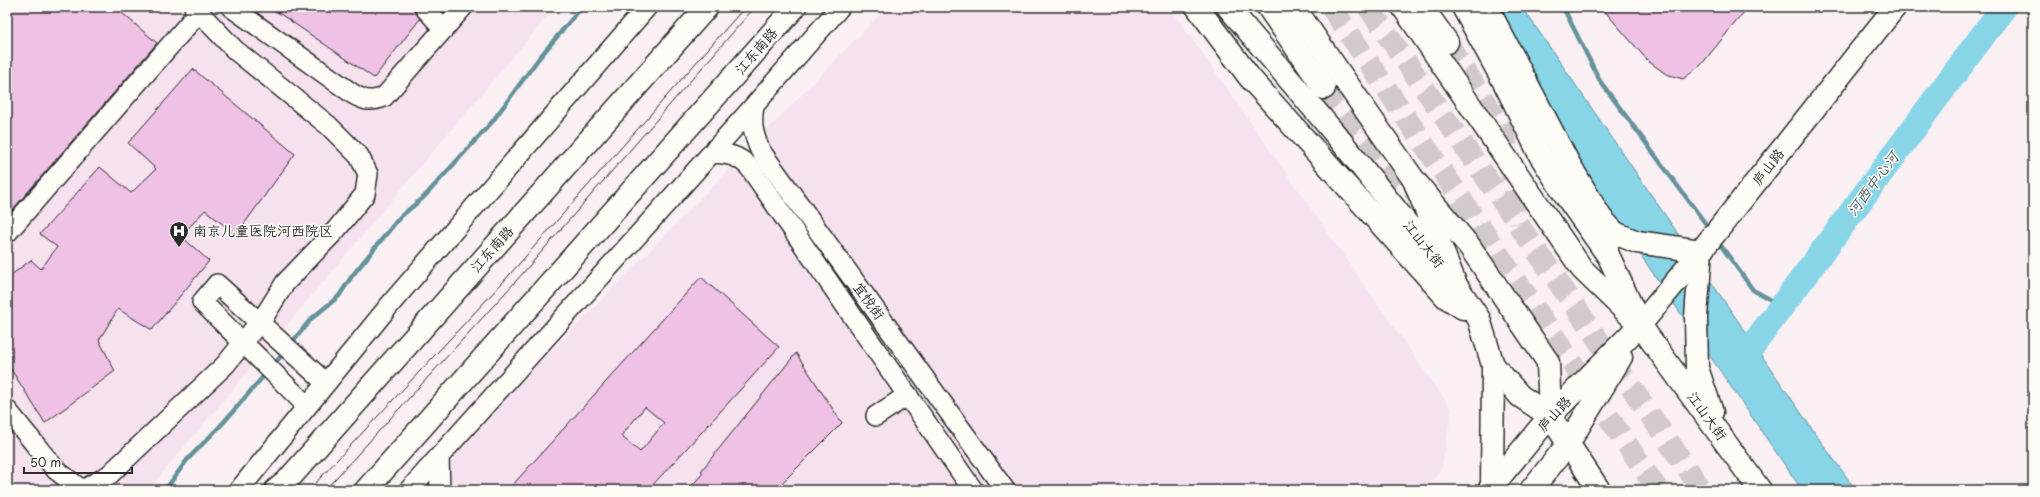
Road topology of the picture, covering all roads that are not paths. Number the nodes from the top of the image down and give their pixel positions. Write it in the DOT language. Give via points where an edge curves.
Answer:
graph roads {
  1 [pos="424,7"];
  2 [pos="463,7"];
  3 [pos="647,7"];
  4 [pos="706,7"];
  5 [pos="795,7"];
  6 [pos="840,7"];
  7 [pos="1197,7"];
  8 [pos="1228,7"];
  9 [pos="1268,7"];
  10 [pos="1294,7"];
  11 [pos="1403,7"];
  12 [pos="1422,7"];
  13 [pos="1463,7"];
  14 [pos="1488,7"];
  15 [pos="1895,7"];
  16 [pos="233,8"];
  17 [pos="196,10"];
  18 [pos="444,29"];
  19 [pos="1447,42"];
  20 [pos="1324,88"];
  21 [pos="754,106"];
  22 [pos="712,153"];
  23 [pos="1414,180"];
  24 [pos="1601,218"];
  25 [pos="7,233"];
  26 [pos="1701,252"];
  27 [pos="1609,257"];
  28 [pos="1456,285"];
  29 [pos="1479,319"];
  30 [pos="259,322"];
  31 [pos="1640,325"];
  32 [pos="243,343"];
  33 [pos="1493,365"];
  34 [pos="326,383"];
  35 [pos="908,395"];
  36 [pos="307,406"];
  37 [pos="7,410"];
  38 [pos="876,416"];
  39 [pos="1550,416"];
  40 [pos="1719,432"];
  41 [pos="1568,444"];
  42 [pos="439,457"];
  43 [pos="991,470"];
  44 [pos="1490,488"];
  45 [pos="83,490"];
  46 [pos="239,490"];
  47 [pos="276,490"];
  48 [pos="366,490"];
  49 [pos="409,490"];
  50 [pos="440,490"];
  51 [pos="972,490"];
  52 [pos="1005,490"];
  53 [pos="1531,490"];
  54 [pos="1599,490"];
  55 [pos="1760,490"];
  1 -- 18 [label="street"];
  2 -- 18 [label="street"];
  3 -- 34 [label="street" via="393,301"];
  4 -- 47 [label="main road, 江东南路" via="286,482"];
  5 -- 48 [label="main road, 江东南路"];
  6 -- 21 [label="street"];
  7 -- 29 [label="main road" via="1250,78 1446,297"];
  8 -- 28 [label="main road, 江山大街" via="1341,141"];
  9 -- 20 [label="main road"];
  10 -- 23 [label="main road"];
  11 -- 31 [label="main road" via="1582,269"];
  12 -- 19 [label="main road"];
  13 -- 27 [label="main road, 江山大街" via="1540,156"];
  14 -- 24 [label="main road, 江山大街" via="1568,162"];
  15 -- 26 [label="main road, 庐山路"];
  16 -- 18 [label="street" via="364,100 374,101 384,97"];
  17 -- 25 [label="street"];
  17 -- 30 [label="street" via="235,50 329,126 359,156 368,174 365,194 336,230 285,283"];
  21 -- 22 [label="street"];
  21 -- 43 [label="street, 宜悦街" via="753,133 760,150"];
  22 -- 35 [label="street, 宜悦街" via="735,155 744,160"];
  22 -- 42 [label="street"];
  23 -- 28 [label="main road"];
  23 -- 39 [label="main road" via="1470,247 1548,362"];
  24 -- 26 [label="main road" via="1615,232 1637,242"];
  24 -- 27 [label="main road, 江山大街"];
  26 -- 31 [label="main road, 庐山路"];
  26 -- 40 [label="main road" via="1696,318 1696,368"];
  27 -- 31 [label="main road, 江山大街"];
  28 -- 29 [label="main road, 江山大街"];
  29 -- 33 [label="main road, 江山大街"];
  30 -- 32 [label="street"];
  30 -- 32 [label="street" via="217,284 202,302"];
  30 -- 34 [label="street"];
  31 -- 39 [label="main road, 庐山路"];
  31 -- 40 [label="main road, 江山大街"];
  31 -- 41 [label="main road, 庐山路"];
  32 -- 36 [label="street"];
  32 -- 45 [label="street" via="226,364 109,475"];
  33 -- 39 [label="main road, 江山大街" via="1520,396"];
  33 -- 44 [label="main road"];
  34 -- 36 [label="street"];
  35 -- 38 [label="street"];
  35 -- 51 [label="street, 宜悦街"];
  36 -- 46 [label="street"];
  37 -- 45 [label="street" via="56,470"];
  39 -- 41 [label="main road, 江山大街"];
  39 -- 44 [label="main road, 庐山路"];
  40 -- 55 [label="main road, 江山大街"];
  41 -- 53 [label="main road, 庐山路"];
  41 -- 54 [label="main road, 江山大街"];
  42 -- 49 [label="street"];
  42 -- 50 [label="street"];
  43 -- 51 [label="street"];
  43 -- 52 [label="street, 宜悦街"];
}
